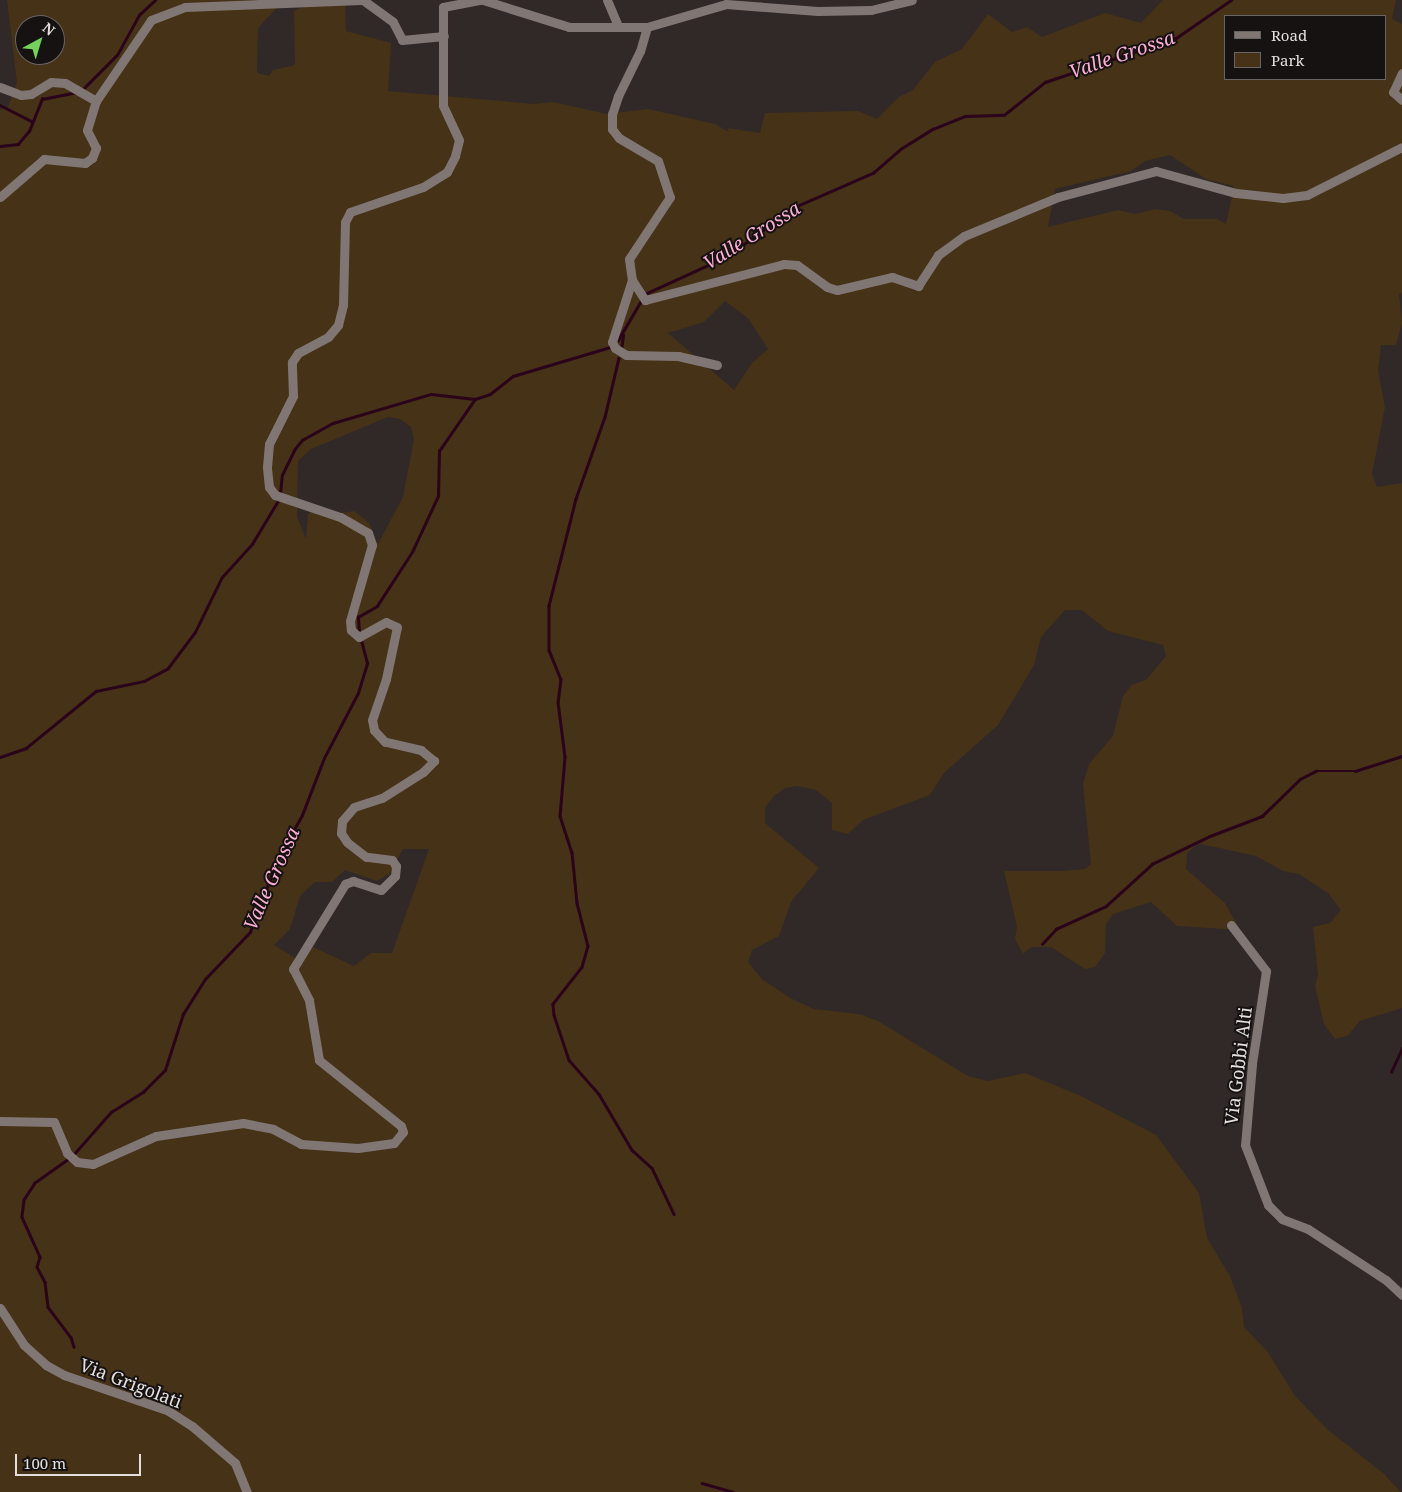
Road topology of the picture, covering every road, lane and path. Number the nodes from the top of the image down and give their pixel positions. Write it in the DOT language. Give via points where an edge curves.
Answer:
graph roads {
  1 [pos="362,0"];
  2 [pos="482,0"];
  3 [pos="607,0"];
  4 [pos="912,0"];
  5 [pos="618,26"];
  6 [pos="647,28"];
  7 [pos="444,36"];
  8 [pos="1402,73"];
  9 [pos="0,87"];
  10 [pos="1402,100"];
  11 [pos="96,101"];
  12 [pos="1402,147"];
  13 [pos="0,197"];
  14 [pos="632,280"];
  15 [pos="717,365"];
  16 [pos="1231,925"];
  17 [pos="0,1121"];
  18 [pos="1402,1296"];
  19 [pos="0,1308"];
  20 [pos="247,1492"];
  1 -- 7 [label="street" via="393,22 402,40"];
  1 -- 11 [label="street" via="185,7 151,20"];
  2 -- 5 [label="street" via="569,26"];
  2 -- 7 [label="street" via="443,7"];
  3 -- 5 [label="street"];
  4 -- 6 [label="street" via="871,10 818,11 726,4"];
  5 -- 6 [label="street"];
  6 -- 14 [label="street" via="640,51 618,96 612,128 619,138 658,160 670,197 629,259"];
  7 -- 17 [label="street" via="443,105 459,140 456,156 447,172 423,187 350,212 345,222 343,305 338,325 328,337 298,352 292,362 293,396 269,444 267,467 269,487 275,495 340,517 368,533 372,545 350,621 351,630 359,637 386,622 397,626 386,679 372,720 374,730 385,742 421,750 434,761 424,772 382,798 354,807 342,821 341,833 348,842 366,857 392,860 396,866 395,876 380,890 353,880 345,884 293,969 309,1000 319,1060 401,1126 403,1132 394,1143 358,1148 301,1144 272,1129 243,1123 156,1136 93,1164 77,1162 67,1153 54,1122"];
  8 -- 10 [label="street" via="1393,92"];
  9 -- 11 [label="street" via="21,95 31,94 51,82 65,83"];
  11 -- 13 [label="street" via="87,130 96,148 92,158 84,163 44,159"];
  12 -- 14 [label="street" via="1307,195 1283,198 1236,193 1156,171 1058,197 964,236 938,255 918,286 892,277 837,290 827,288 797,265 784,264 645,300"];
  14 -- 15 [label="street" via="612,335 614,348 626,355 678,356"];
  16 -- 18 [label="street, Via Gobbi Alti" via="1266,971 1252,1064 1245,1145 1268,1205 1282,1219 1308,1229 1386,1280"];
  19 -- 20 [label="street, Via Grigolati" via="24,1345 46,1365 64,1375 167,1410 192,1426 235,1463"];
}
